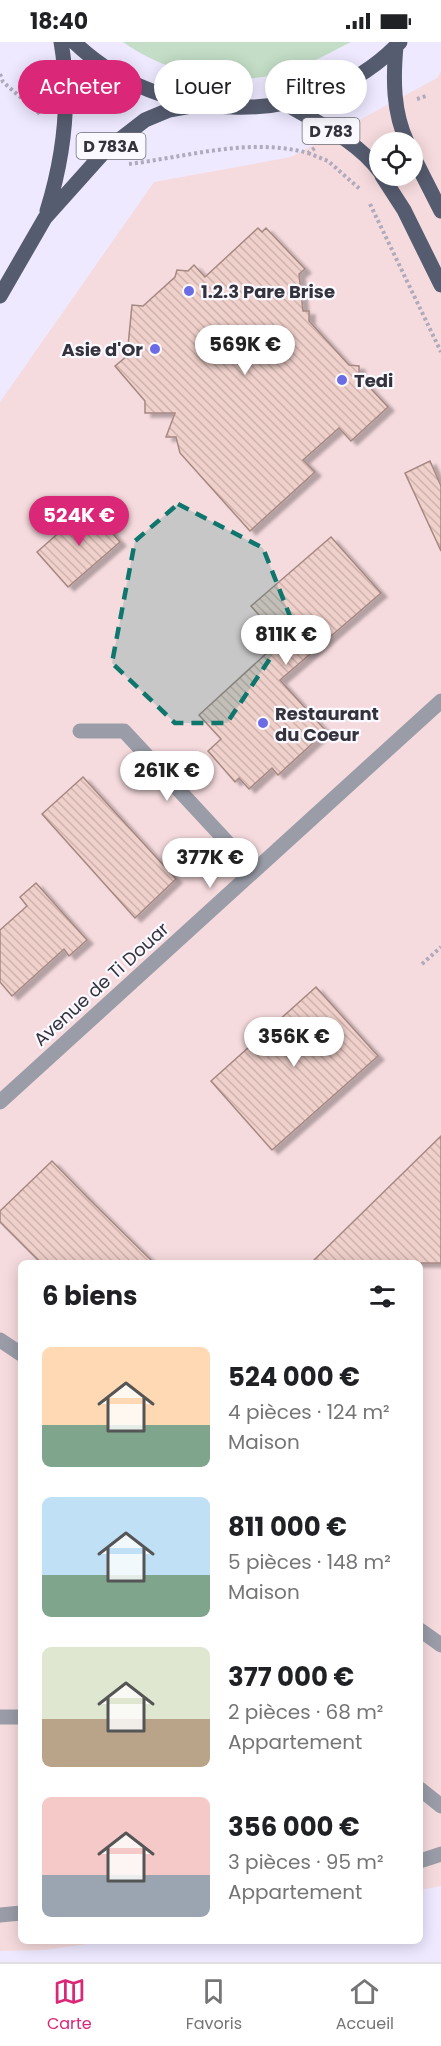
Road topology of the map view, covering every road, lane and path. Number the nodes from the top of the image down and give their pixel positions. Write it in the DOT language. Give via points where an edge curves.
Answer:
graph roads {
  1 [pos="61,42"];
  2 [pos="74,42"];
  3 [pos="398,44"];
  4 [pos="367,66"];
  5 [pos="0,74"];
  6 [pos="2,83"];
  7 [pos="154,94"];
  8 [pos="426,96"];
  9 [pos="396,107"];
  10 [pos="159,114"];
  11 [pos="302,114"];
  12 [pos="64,126"];
  13 [pos="404,132"];
  14 [pos="337,135"];
  15 [pos="105,151"];
  16 [pos="308,153"];
  17 [pos="369,159"];
  18 [pos="423,176"];
  19 [pos="389,186"];
  20 [pos="441,211"];
  21 [pos="45,218"];
  22 [pos="441,285"];
  23 [pos="0,296"];
  24 [pos="441,352"];
  25 [pos="441,701"];
  26 [pos="80,731"];
  27 [pos="254,872"];
  28 [pos="441,947"];
  29 [pos="422,964"];
  30 [pos="0,1102"];
  31 [pos="0,1340"];
  32 [pos="18,1352"];
  33 [pos="423,1632"];
  34 [pos="441,1645"];
  35 [pos="18,1717"];
  36 [pos="0,1718"];
  37 [pos="423,1791"];
  38 [pos="441,1806"];
  39 [pos="441,1854"];
  40 [pos="423,1860"];
  41 [pos="18,1913"];
  42 [pos="0,1915"];
  1 -- 12 [label="main road, D 783A" via="65,68"];
  2 -- 7 [label="main road" via="121,78"];
  3 -- 4 [label="main road"];
  3 -- 9 [label="main road"];
  5 -- 6 [label="path"];
  6 -- 12 [label="path" via="41,115"];
  8 -- 9 [label="path"];
  9 -- 13 [label="main road"];
  10 -- 15 [label="main road, D 783A" via="145,120"];
  11 -- 14 [label="main road, D 783"];
  12 -- 21 [label="main road, D 783A"];
  14 -- 16 [label="path"];
  14 -- 17 [label="main road, D 783"];
  15 -- 16 [label="path" via="129,164 222,149 270,147"];
  15 -- 21 [label="main road, D 783A"];
  16 -- 24 [label="path" via="328,161 365,196"];
  18 -- 20 [label="main road"];
  19 -- 22 [label="main road, D 783"];
  21 -- 23 [label="main road, D 783A"];
  25 -- 27 [label="street, Avenue de Ti Douar"];
  26 -- 27 [label="street" via="124,731"];
  27 -- 30 [label="street, Avenue de Ti Douar"];
  28 -- 29 [label="path"];
  31 -- 32 [label="street"];
  33 -- 34 [label="street"];
  35 -- 36 [label="street"];
  37 -- 38 [label="street"];
  39 -- 40 [label="street"];
  41 -- 42 [label="street"];
}
